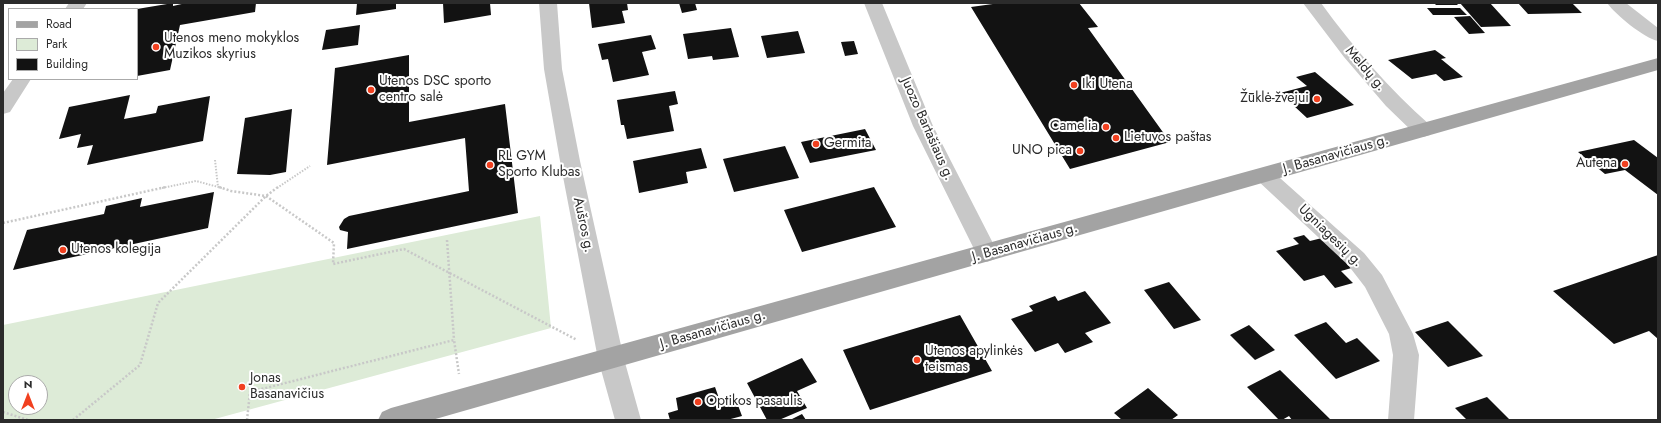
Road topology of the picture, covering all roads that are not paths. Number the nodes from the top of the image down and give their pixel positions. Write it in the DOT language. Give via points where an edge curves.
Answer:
graph roads {
  1 [pos="548,3"];
  2 [pos="872,3"];
  3 [pos="1312,3"];
  4 [pos="1616,3"];
  5 [pos="1658,36"];
  6 [pos="1658,64"];
  7 [pos="21,80"];
  8 [pos="3,108"];
  9 [pos="1423,130"];
  10 [pos="1264,175"];
  11 [pos="987,253"];
  12 [pos="611,359"];
  13 [pos="391,420"];
  14 [pos="628,420"];
  15 [pos="1401,420"];
  1 -- 12 [label="street, Aušros g." via="553,70"];
  2 -- 11 [label="street, Juozo Bartašiaus g." via="923,126"];
  3 -- 9 [label="street, Meldų g." via="1331,30 1400,111"];
  4 -- 5 [label="street"];
  6 -- 9 [label="main road, J. Basanavičiaus g."];
  7 -- 8 [label="street"];
  9 -- 10 [label="main road, J. Basanavičiaus g."];
  10 -- 11 [label="main road, J. Basanavičiaus g."];
  10 -- 15 [label="street, Ugniagesių g." via="1356,259 1374,281 1401,334 1406,355"];
  11 -- 12 [label="main road, J. Basanavičiaus g."];
  12 -- 13 [label="main road, J. Basanavičiaus g."];
  12 -- 14 [label="street, Aušros g."];
}
